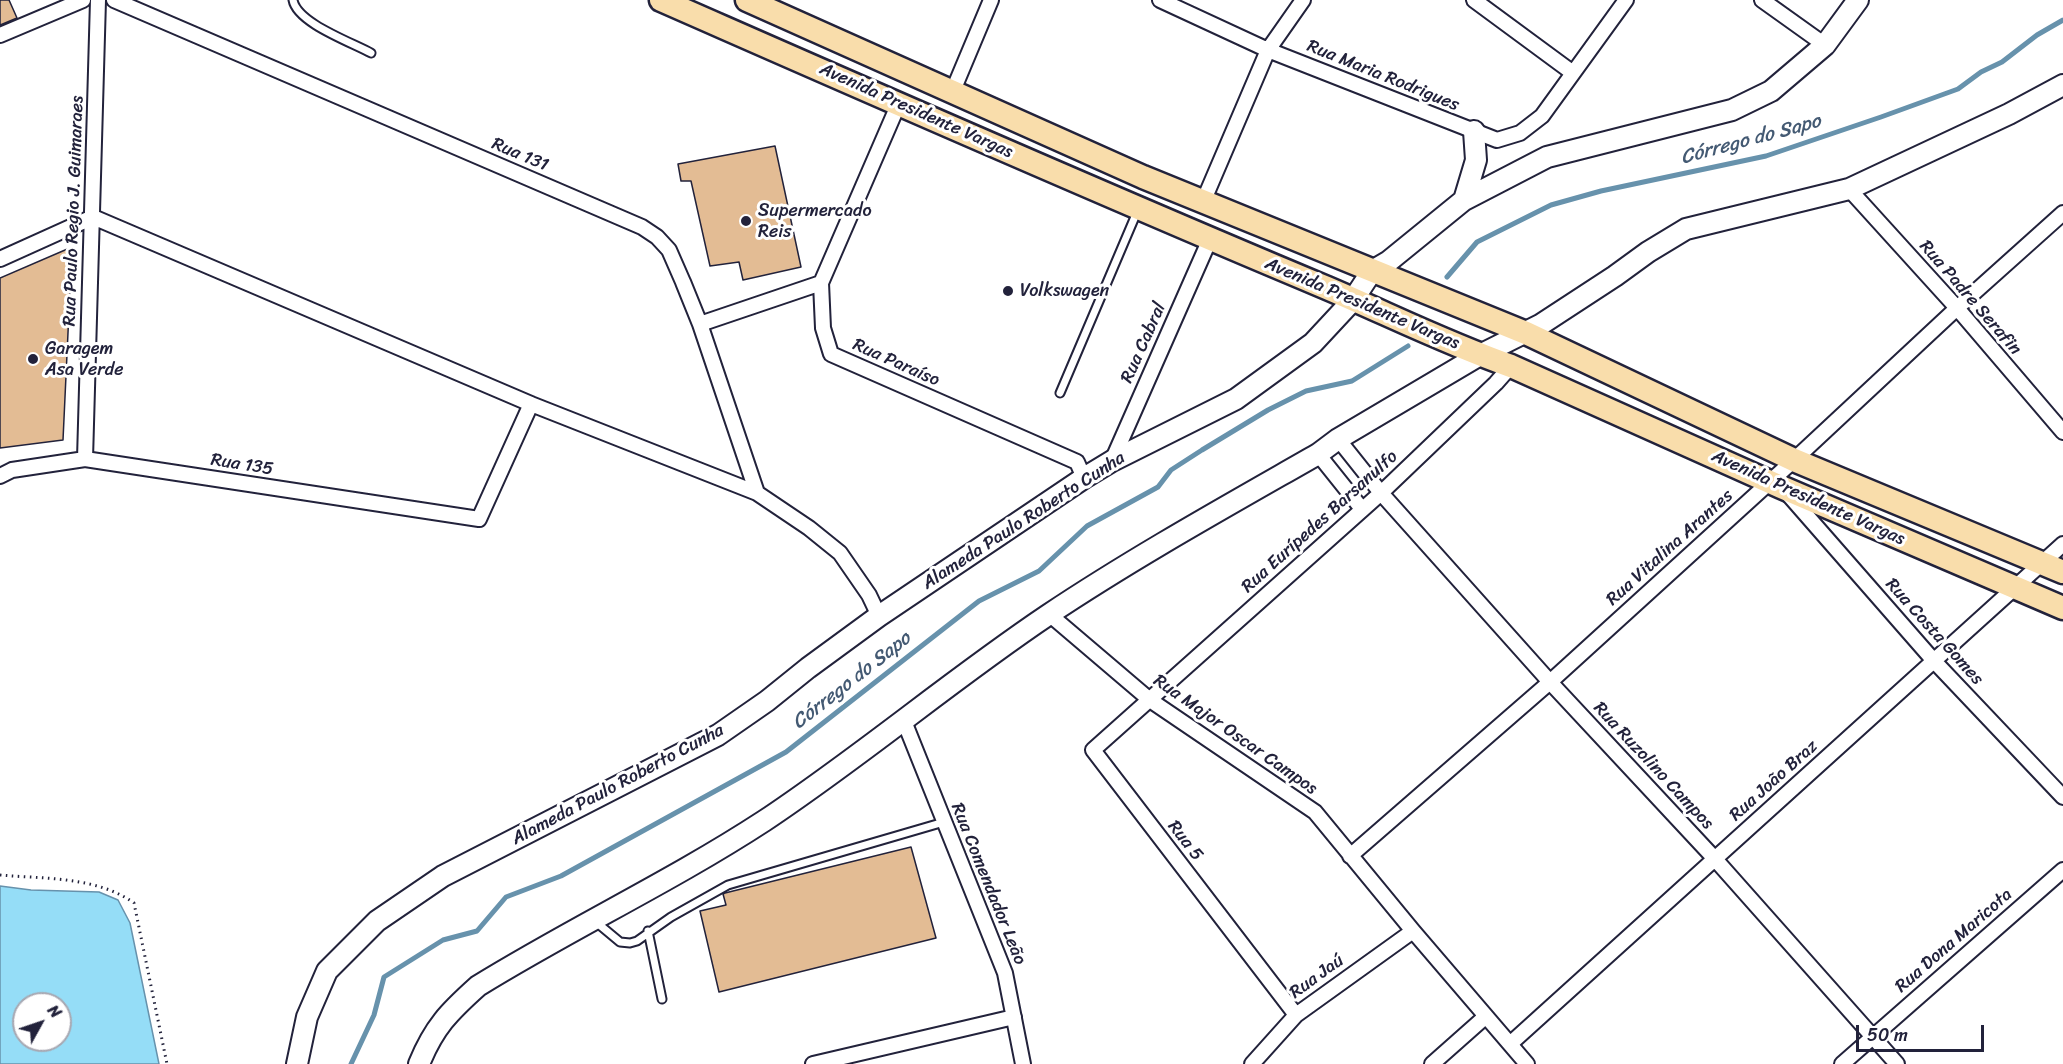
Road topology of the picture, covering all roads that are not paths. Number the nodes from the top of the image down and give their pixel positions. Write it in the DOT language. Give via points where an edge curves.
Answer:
graph roads {
  1 [pos="82,0"];
  2 [pos="98,0"];
  3 [pos="114,0"];
  4 [pos="293,0"];
  5 [pos="661,0"];
  6 [pos="747,0"];
  7 [pos="991,0"];
  8 [pos="1160,0"];
  9 [pos="1303,0"];
  10 [pos="1474,0"];
  11 [pos="1626,0"];
  12 [pos="1762,0"];
  13 [pos="1858,0"];
  14 [pos="0,35"];
  15 [pos="1826,45"];
  16 [pos="1268,50"];
  17 [pos="371,53"];
  18 [pos="1574,73"];
  19 [pos="2063,85"];
  20 [pos="952,93"];
  21 [pos="899,104"];
  22 [pos="1474,131"];
  23 [pos="1849,189"];
  24 [pos="1464,200"];
  25 [pos="1203,202"];
  26 [pos="1138,210"];
  27 [pos="2063,213"];
  28 [pos="93,217"];
  29 [pos="1210,239"];
  30 [pos="0,259"];
  31 [pos="1372,271"];
  32 [pos="821,283"];
  33 [pos="1353,300"];
  34 [pos="1957,308"];
  35 [pos="700,324"];
  36 [pos="1526,333"];
  37 [pos="1480,355"];
  38 [pos="1511,366"];
  39 [pos="1060,393"];
  40 [pos="531,404"];
  41 [pos="2063,432"];
  42 [pos="1338,439"];
  43 [pos="1318,454"];
  44 [pos="85,459"];
  45 [pos="1794,460"];
  46 [pos="1112,461"];
  47 [pos="0,476"];
  48 [pos="1084,478"];
  49 [pos="1776,484"];
  50 [pos="757,493"];
  51 [pos="1381,493"];
  52 [pos="1362,509"];
  53 [pos="2063,544"];
  54 [pos="2041,563"];
  55 [pos="2063,572"];
  56 [pos="2015,588"];
  57 [pos="2063,608"];
  58 [pos="1049,614"];
  59 [pos="879,616"];
  60 [pos="1934,661"];
  61 [pos="1550,682"];
  62 [pos="1150,700"];
  63 [pos="904,721"];
  64 [pos="2063,797"];
  65 [pos="944,822"];
  66 [pos="1350,856"];
  67 [pos="1715,859"];
  68 [pos="2063,870"];
  69 [pos="594,920"];
  70 [pos="648,931"];
  71 [pos="1413,931"];
  72 [pos="662,999"];
  73 [pos="1296,1015"];
  74 [pos="1014,1017"];
  75 [pos="1485,1017"];
  76 [pos="1873,1036"];
  77 [pos="1510,1044"];
  78 [pos="297,1064"];
  79 [pos="419,1064"];
  80 [pos="813,1064"];
  81 [pos="1023,1064"];
  82 [pos="1252,1064"];
  83 [pos="1432,1064"];
  84 [pos="1527,1064"];
  85 [pos="1842,1064"];
  86 [pos="1897,1064"];
  1 -- 14 [label="street"];
  2 -- 28 [label="street, Rua Paulo Regio J. Guimaraes"];
  3 -- 35 [label="street, Rua 131" via="642,227 669,250"];
  4 -- 17 [label="lane" via="294,8 306,20"];
  5 -- 21 [label="main road, Avenida Presidente Vargas"];
  6 -- 20 [label="main road, Avenida Presidente Vargas"];
  7 -- 20 [label="street"];
  8 -- 16 [label="street, Rua Maria Rodrigues"];
  9 -- 16 [label="street"];
  10 -- 18 [label="street"];
  11 -- 18 [label="street"];
  12 -- 15 [label="street"];
  13 -- 15 [label="street, Alameda Paulo Roberto Cunha"];
  15 -- 24 [label="street, Alameda Paulo Roberto Cunha" via="1772,91 1732,110 1547,157"];
  16 -- 22 [label="street, Rua Maria Rodrigues"];
  16 -- 25 [label="street"];
  18 -- 22 [label="street, Rua Maria Rodrigues" via="1542,116 1520,133 1497,140"];
  19 -- 23 [label="street"];
  20 -- 25 [label="main road, Avenida Presidente Vargas"];
  21 -- 26 [label="main road, Avenida Presidente Vargas"];
  21 -- 32 [label="street, Rua Paraíso"];
  22 -- 24 [label="street" via="1476,160"];
  23 -- 34 [label="street, Rua Padre Serafin"];
  23 -- 36 [label="street" via="1686,228"];
  24 -- 31 [label="street, Alameda Paulo Roberto Cunha"];
  25 -- 31 [label="main road, Avenida Presidente Vargas"];
  26 -- 29 [label="main road, Avenida Presidente Vargas"];
  26 -- 39 [label="lane"];
  27 -- 34 [label="street, Rua Vitalina Arantes"];
  28 -- 30 [label="street"];
  28 -- 40 [label="street"];
  28 -- 44 [label="street, Rua Paulo Regio J. Guimaraes"];
  29 -- 33 [label="main road, Avenida Presidente Vargas"];
  29 -- 46 [label="street, Rua Cabral"];
  31 -- 33 [label="street, Alameda Paulo Roberto Cunha"];
  31 -- 36 [label="main road, Avenida Presidente Vargas"];
  32 -- 35 [label="street"];
  32 -- 48 [label="street, Rua Paraíso" via="823,328 831,354 1077,462"];
  33 -- 37 [label="main road, Avenida Presidente Vargas"];
  33 -- 46 [label="street, Alameda Paulo Roberto Cunha" via="1313,343 1236,399"];
  34 -- 41 [label="street, Rua Padre Serafin"];
  34 -- 45 [label="street, Rua Vitalina Arantes"];
  35 -- 50 [label="street, Rua 131"];
  36 -- 37 [label="street"];
  36 -- 45 [label="main road, Avenida Presidente Vargas"];
  37 -- 38 [label="main road, Avenida Presidente Vargas"];
  37 -- 42 [label="street"];
  38 -- 49 [label="main road, Avenida Presidente Vargas"];
  38 -- 51 [label="street, Rua Eurípedes Barsanulfo"];
  40 -- 44 [label="street, Rua 135" via="479,519"];
  40 -- 50 [label="street"];
  42 -- 43 [label="street"];
  42 -- 51 [label="street, Rua Ruzolino Campos"];
  43 -- 52 [label="street"];
  43 -- 58 [label="street"];
  44 -- 47 [label="street, Rua 135" via="12,470"];
  45 -- 49 [label="street, Rua Vitalina Arantes"];
  45 -- 54 [label="main road, Avenida Presidente Vargas"];
  46 -- 48 [label="street, Alameda Paulo Roberto Cunha"];
  48 -- 59 [label="street, Alameda Paulo Roberto Cunha"];
  49 -- 56 [label="main road, Avenida Presidente Vargas"];
  49 -- 60 [label="street, Rua Costa Gomes"];
  49 -- 61 [label="street, Rua Vitalina Arantes"];
  50 -- 59 [label="street" via="840,553"];
  51 -- 52 [label="street, Rua Eurípedes Barsanulfo"];
  51 -- 61 [label="street, Rua Ruzolino Campos"];
  52 -- 62 [label="street, Rua Eurípedes Barsanulfo"];
  53 -- 54 [label="street, Rua João Braz"];
  54 -- 55 [label="main road, Avenida Presidente Vargas"];
  54 -- 56 [label="street, Rua João Braz"];
  56 -- 57 [label="main road, Avenida Presidente Vargas"];
  56 -- 60 [label="street, Rua João Braz"];
  58 -- 62 [label="street, Rua Major Oscar Campos"];
  58 -- 63 [label="street"];
  59 -- 78 [label="street, Alameda Paulo Roberto Cunha" via="718,735 443,876 377,921 327,971 307,1017"];
  60 -- 64 [label="street, Rua Costa Gomes"];
  60 -- 67 [label="street, Rua João Braz"];
  61 -- 66 [label="street, Rua Vitalina Arantes"];
  61 -- 67 [label="street, Rua Ruzolino Campos"];
  62 -- 66 [label="street, Rua Major Oscar Campos" via="1315,812"];
  62 -- 73 [label="street, Rua 5" via="1092,750"];
  63 -- 65 [label="street, Rua Comendador Leão"];
  63 -- 69 [label="street" via="763,821"];
  65 -- 70 [label="lane" via="728,885"];
  65 -- 74 [label="street, Rua Comendador Leão" via="1005,973"];
  66 -- 71 [label="street, Rua Major Oscar Campos"];
  67 -- 76 [label="street, Rua Ruzolino Campos"];
  67 -- 77 [label="street, Rua João Braz"];
  68 -- 76 [label="street, Rua Dona Maricota"];
  69 -- 70 [label="lane" via="620,942 637,941"];
  69 -- 79 [label="street" via="478,986 449,1011 428,1041"];
  70 -- 72 [label="lane"];
  71 -- 73 [label="street, Rua Jaú"];
  71 -- 75 [label="street, Rua Major Oscar Campos"];
  73 -- 82 [label="street, Rua Jaú"];
  74 -- 80 [label="street"];
  74 -- 81 [label="street, Rua Comendador Leão"];
  75 -- 77 [label="street, Rua Major Oscar Campos"];
  75 -- 83 [label="street"];
  76 -- 85 [label="street, Rua Dona Maricota"];
  76 -- 86 [label="street, Rua Ruzolino Campos"];
  77 -- 84 [label="street, Rua Major Oscar Campos"];
}
